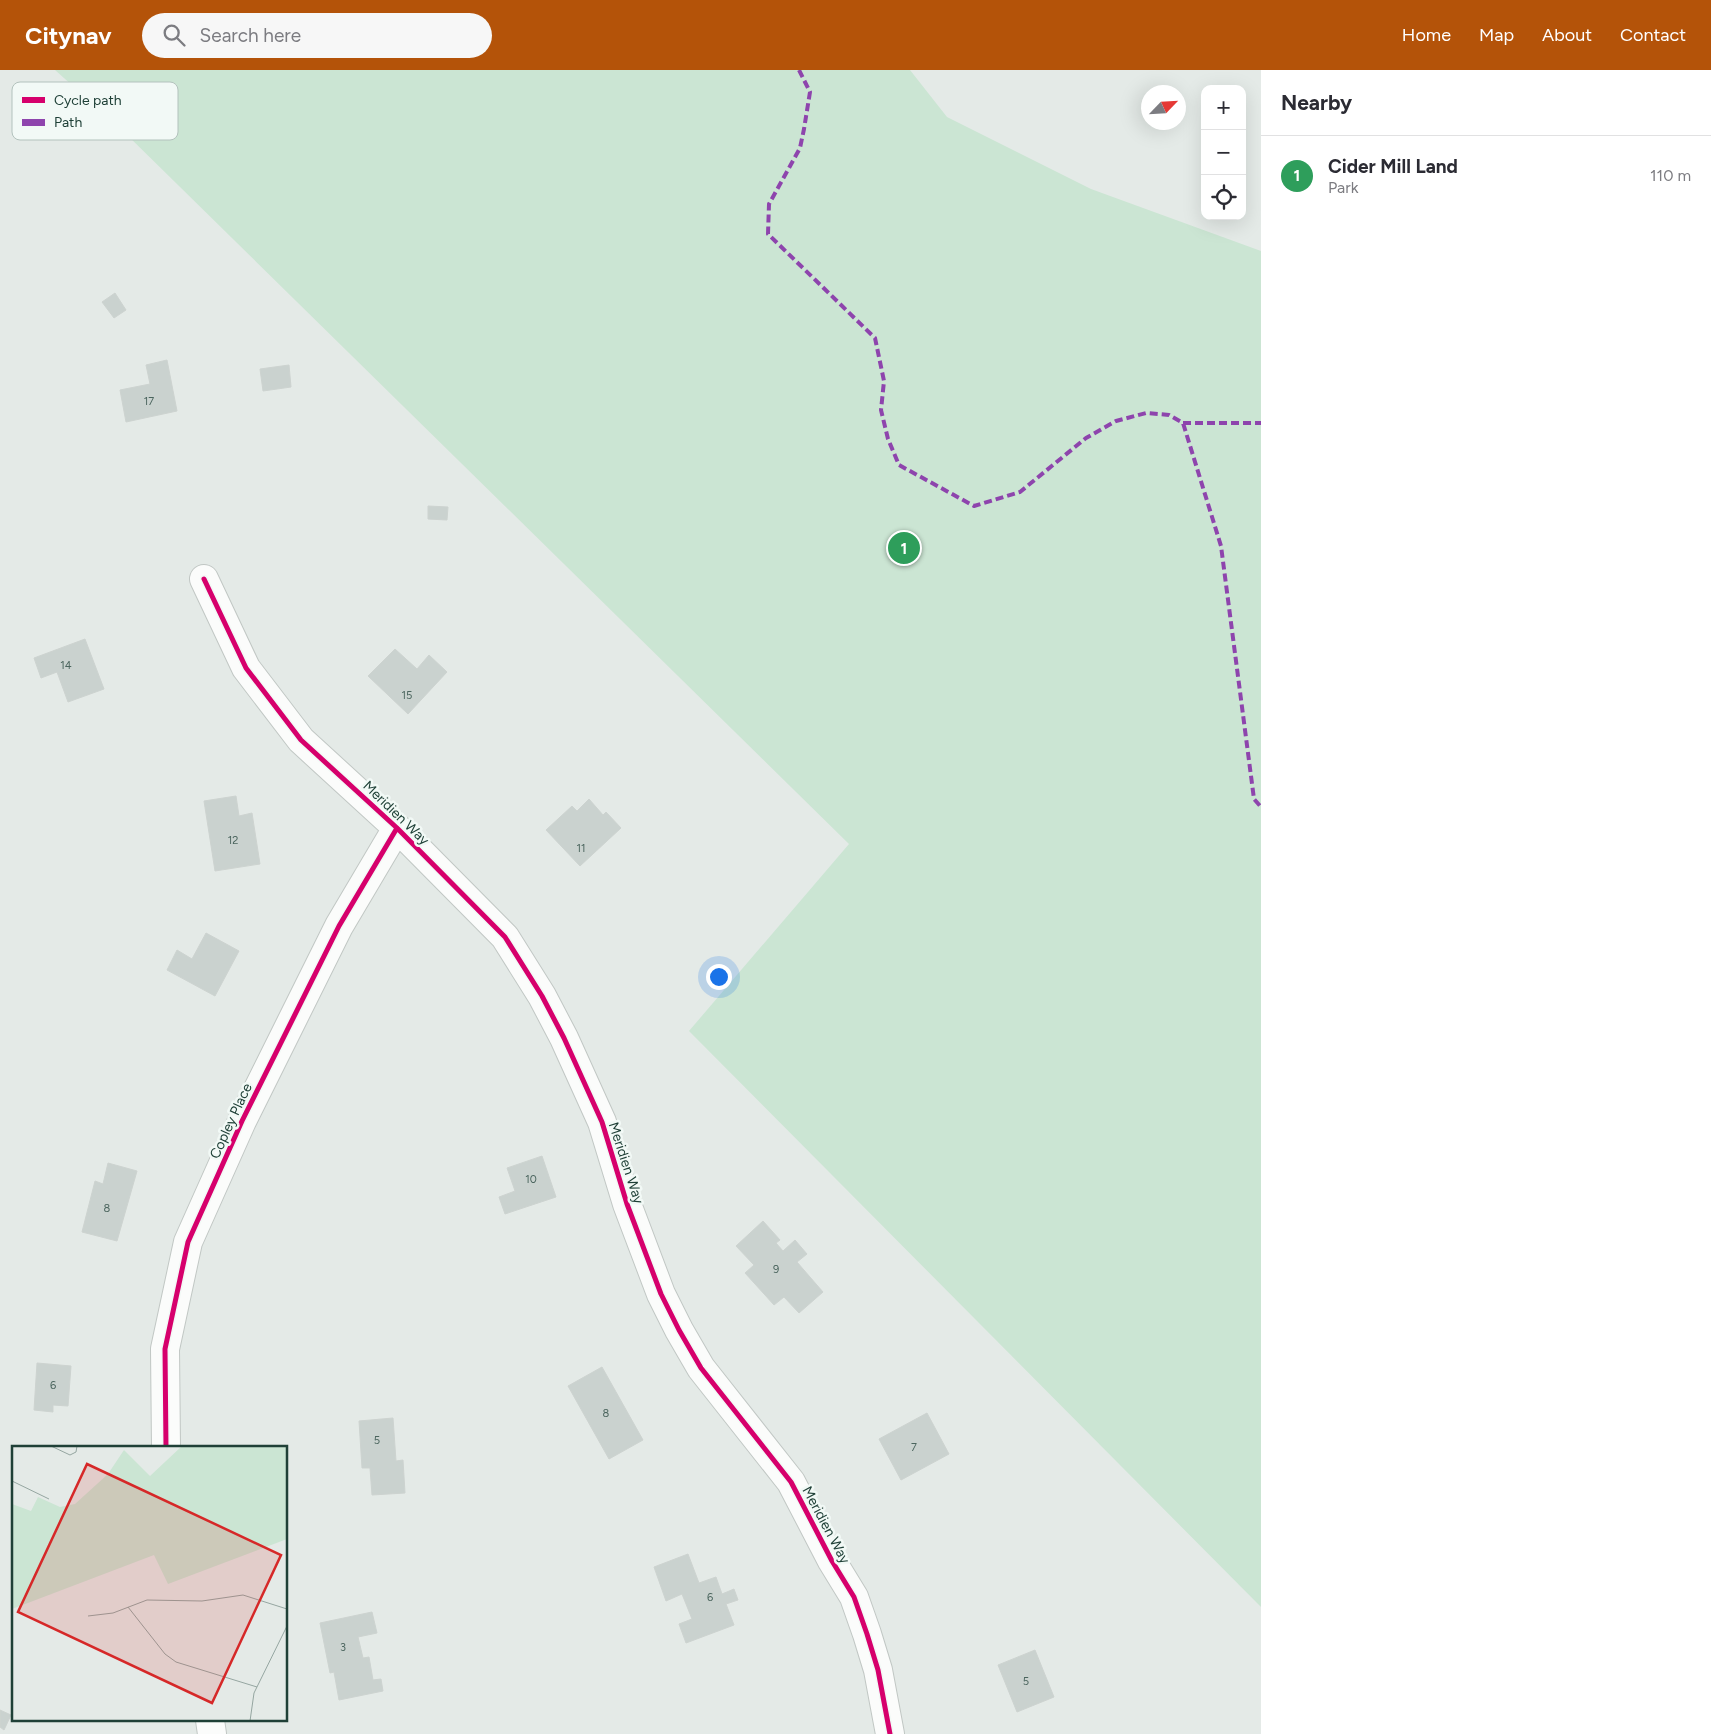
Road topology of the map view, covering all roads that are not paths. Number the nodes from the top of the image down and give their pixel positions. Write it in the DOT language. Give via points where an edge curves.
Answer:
graph roads {
  1 [pos="204,578"];
  2 [pos="396,828"];
  3 [pos="166,1446"];
  4 [pos="890,1734"];
  1 -- 2 [label="street, Meridien Way" via="246,668 301,740"];
  2 -- 3 [label="street, Copley Place" via="339,926 242,1121 188,1242 165,1350"];
  2 -- 4 [label="street, Meridien Way" via="505,937 542,996 602,1122 627,1204 661,1294 679,1330 701,1368 791,1482 854,1597 878,1670"];
}
